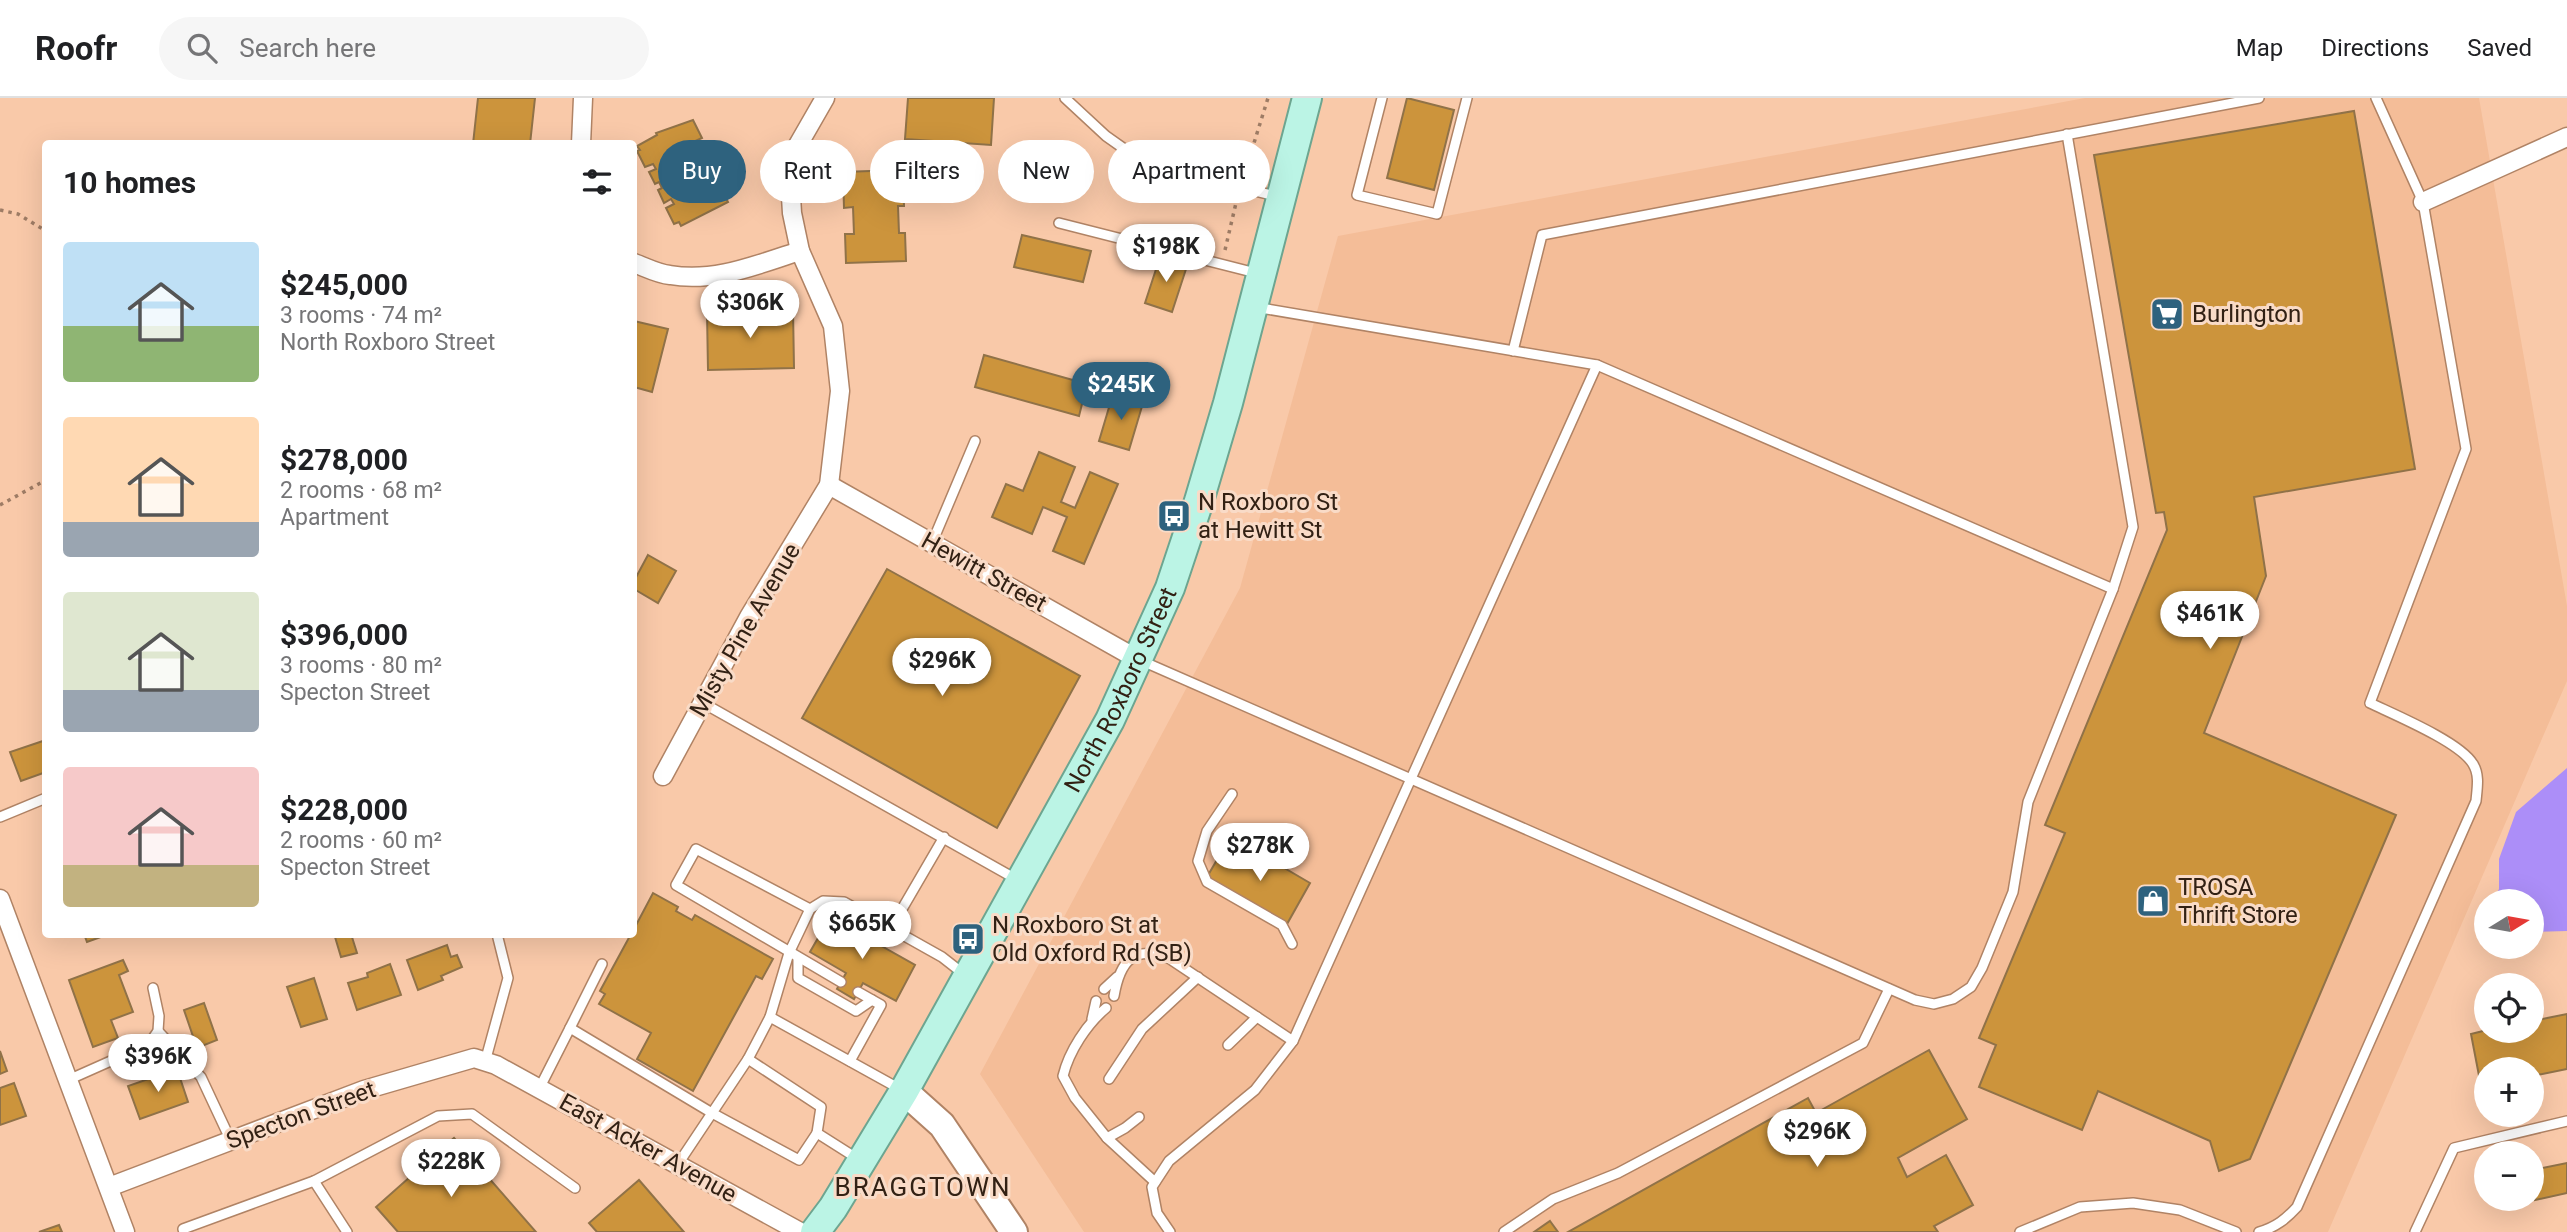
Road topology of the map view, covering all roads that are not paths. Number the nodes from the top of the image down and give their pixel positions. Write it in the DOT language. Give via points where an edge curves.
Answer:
graph roads {
  1 [pos="583,98"];
  2 [pos="825,98"];
  3 [pos="1065,98"];
  4 [pos="1307,98"];
  5 [pos="1382,98"];
  6 [pos="1467,98"];
  7 [pos="2259,98"];
  8 [pos="2376,98"];
  9 [pos="2067,134"];
  10 [pos="2567,137"];
  11 [pos="581,140"];
  12 [pos="1282,197"];
  13 [pos="2423,202"];
  14 [pos="1059,223"];
  15 [pos="800,251"];
  16 [pos="637,264"];
  17 [pos="1262,275"];
  18 [pos="1253,307"];
  19 [pos="1513,351"];
  20 [pos="1597,365"];
  21 [pos="975,441"];
  22 [pos="829,485"];
  23 [pos="932,543"];
  24 [pos="2113,589"];
  25 [pos="1139,660"];
  26 [pos="703,703"];
  27 [pos="663,776"];
  28 [pos="1411,779"];
  29 [pos="1232,794"];
  30 [pos="42,800"];
  31 [pos="0,817"];
  32 [pos="944,837"];
  33 [pos="1021,881"];
  34 [pos="0,899"];
  35 [pos="810,909"];
  36 [pos="891,928"];
  37 [pos="499,938"];
  38 [pos="1292,944"];
  39 [pos="789,953"];
  40 [pos="798,958"];
  41 [pos="602,964"];
  42 [pos="968,977"];
  43 [pos="1117,977"];
  44 [pos="1198,977"];
  45 [pos="841,982"];
  46 [pos="153,988"];
  47 [pos="1104,989"];
  48 [pos="1889,989"];
  49 [pos="858,992"];
  50 [pos="1114,996"];
  51 [pos="872,1000"];
  52 [pos="1096,1001"];
  53 [pos="1107,1007"];
  54 [pos="770,1017"];
  55 [pos="1257,1017"];
  56 [pos="1092,1019"];
  57 [pos="570,1028"];
  58 [pos="158,1031"];
  59 [pos="1293,1041"];
  60 [pos="1228,1045"];
  61 [pos="748,1059"];
  62 [pos="850,1061"];
  63 [pos="491,1063"];
  64 [pos="1109,1079"];
  65 [pos="68,1080"];
  66 [pos="539,1088"];
  67 [pos="904,1091"];
  68 [pos="712,1113"];
  69 [pos="1139,1117"];
  70 [pos="2567,1121"];
  71 [pos="817,1133"];
  72 [pos="1107,1138"];
  73 [pos="231,1141"];
  74 [pos="862,1162"];
  75 [pos="678,1164"];
  76 [pos="314,1181"];
  77 [pos="1155,1182"];
  78 [pos="109,1187"];
  79 [pos="575,1188"];
  80 [pos="125,1232"];
  81 [pos="184,1232"];
  82 [pos="347,1232"];
  83 [pos="800,1232"];
  84 [pos="816,1232"];
  85 [pos="1014,1232"];
  86 [pos="1170,1232"];
  87 [pos="1504,1232"];
  88 [pos="2020,1232"];
  89 [pos="2236,1232"];
  90 [pos="2259,1232"];
  91 [pos="2416,1232"];
  1 -- 11 [label="street"];
  2 -- 15 [label="street" via="794,152 792,213"];
  3 -- 12 [label="lane" via="1147,165"];
  4 -- 12 [label="main road, North Roxboro Street"];
  5 -- 6 [label="lane" via="1357,195 1437,214"];
  7 -- 9 [label="lane"];
  8 -- 13 [label="lane"];
  9 -- 19 [label="lane" via="1542,234"];
  9 -- 24 [label="lane" via="2133,527"];
  10 -- 13 [label="street"];
  12 -- 17 [label="main road, North Roxboro Street"];
  13 -- 90 [label="lane" via="2466,449 2370,703 2462,750 2474,765 2476,801 2297,1207 2285,1220"];
  14 -- 17 [label="lane"];
  15 -- 16 [label="street" via="705,278 668,275"];
  15 -- 22 [label="street" via="833,326 840,390"];
  17 -- 18 [label="main road, North Roxboro Street"];
  18 -- 19 [label="lane"];
  18 -- 25 [label="main road, North Roxboro Street" via="1199,501 1170,588"];
  19 -- 20 [label="lane"];
  20 -- 24 [label="lane"];
  20 -- 28 [label="lane"];
  21 -- 23 [label="lane"];
  22 -- 23 [label="street, Hewitt Street"];
  22 -- 26 [label="street, Misty Pine Avenue"];
  23 -- 25 [label="street, Hewitt Street"];
  24 -- 48 [label="lane" via="2028,802 2013,892 1982,968 1970,987 1953,999 1934,1004"];
  25 -- 28 [label="lane"];
  25 -- 33 [label="main road, North Roxboro Street"];
  26 -- 27 [label="street, Misty Pine Avenue"];
  26 -- 32 [label="lane"];
  28 -- 48 [label="lane"];
  28 -- 59 [label="lane"];
  29 -- 38 [label="lane" via="1207,831 1198,861 1207,882 1283,925"];
  30 -- 31 [label="lane"];
  32 -- 33 [label="lane"];
  32 -- 36 [label="lane"];
  33 -- 42 [label="main road, North Roxboro Street"];
  34 -- 65 [label="street"];
  35 -- 36 [label="lane" via="823,901 844,902"];
  35 -- 39 [label="lane"];
  35 -- 39 [label="lane" via="696,849 676,885"];
  36 -- 42 [label="lane"];
  37 -- 63 [label="lane" via="508,978"];
  39 -- 40 [label="lane"];
  39 -- 54 [label="lane"];
  40 -- 45 [label="lane"];
  40 -- 51 [label="lane" via="798,978 856,1011"];
  41 -- 57 [label="lane"];
  42 -- 67 [label="main road, North Roxboro Street"];
  43 -- 44 [label="lane" via="1126,961 1147,952 1170,959"];
  43 -- 47 [label="lane"];
  43 -- 50 [label="lane"];
  44 -- 55 [label="lane"];
  44 -- 64 [label="lane" via="1142,1029"];
  46 -- 58 [label="lane"];
  48 -- 87 [label="lane" via="1863,1042 1618,1173 1553,1199"];
  49 -- 51 [label="lane"];
  51 -- 62 [label="lane" via="881,1005"];
  52 -- 56 [label="lane"];
  53 -- 56 [label="lane"];
  54 -- 61 [label="lane"];
  54 -- 62 [label="lane"];
  55 -- 59 [label="lane"];
  55 -- 60 [label="lane"];
  56 -- 72 [label="lane" via="1063,1076"];
  57 -- 66 [label="lane"];
  57 -- 68 [label="lane"];
  58 -- 65 [label="lane" via="149,1044"];
  58 -- 73 [label="lane" via="201,1077"];
  59 -- 77 [label="lane" via="1255,1090 1169,1161"];
  61 -- 68 [label="lane"];
  61 -- 71 [label="lane" via="821,1107"];
  62 -- 67 [label="lane"];
  63 -- 66 [label="street, East Acker Avenue"];
  63 -- 73 [label="street, Specton Street" via="474,1058 364,1090"];
  65 -- 78 [label="street"];
  66 -- 75 [label="street, East Acker Avenue"];
  67 -- 74 [label="main road, North Roxboro Street"];
  67 -- 85 [label="street" via="942,1125"];
  68 -- 71 [label="lane" via="799,1160"];
  68 -- 75 [label="lane"];
  69 -- 72 [label="lane"];
  70 -- 91 [label="lane" via="2454,1147"];
  71 -- 74 [label="lane"];
  72 -- 77 [label="lane"];
  73 -- 78 [label="street, Specton Street"];
  74 -- 84 [label="main road, North Roxboro Street"];
  75 -- 83 [label="street, East Acker Avenue"];
  76 -- 79 [label="lane" via="438,1116 472,1114"];
  76 -- 81 [label="lane"];
  76 -- 82 [label="lane"];
  77 -- 86 [label="lane" via="1157,1213"];
  78 -- 80 [label="street"];
  88 -- 89 [label="lane" via="2080,1207 2133,1203 2180,1210"];
}
